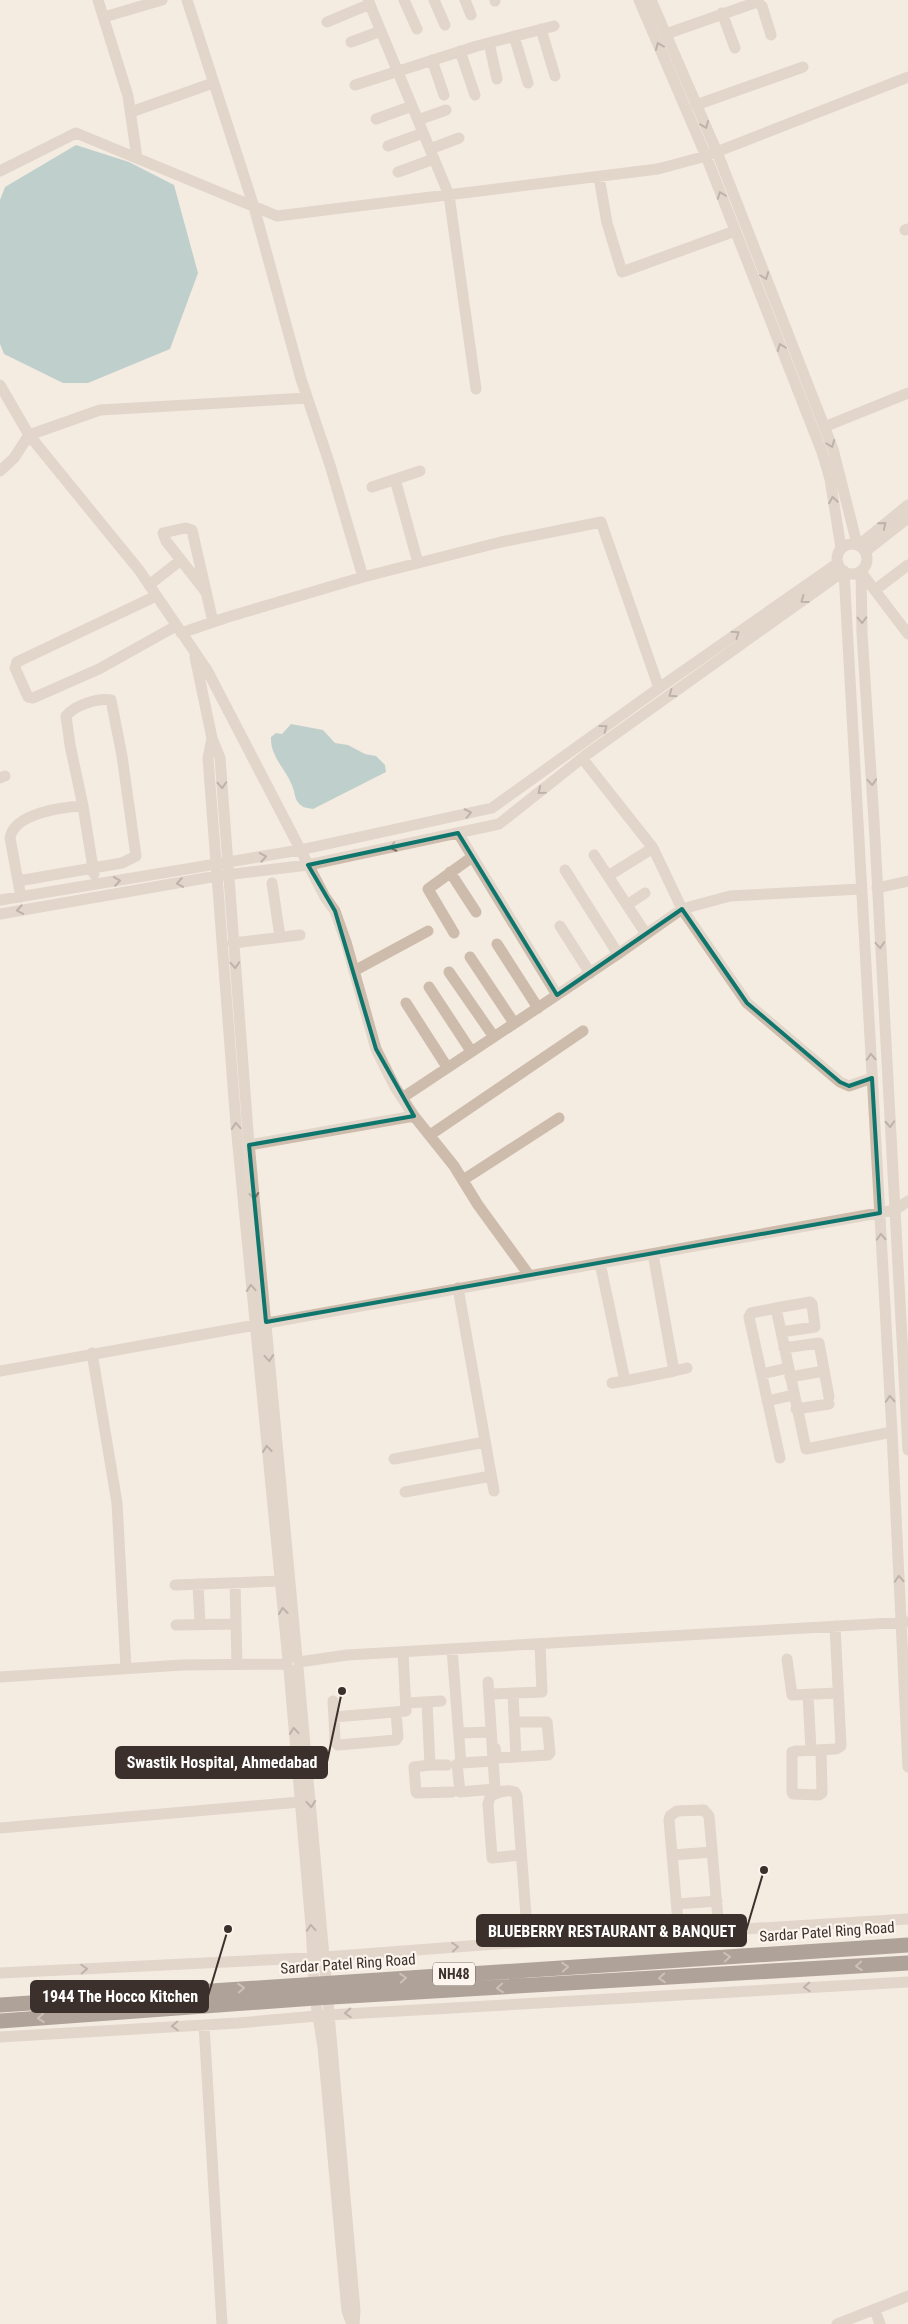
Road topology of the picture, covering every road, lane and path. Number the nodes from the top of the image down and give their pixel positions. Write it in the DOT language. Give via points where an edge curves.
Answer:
graph roads {
  1 [pos="98,0"];
  2 [pos="162,0"];
  3 [pos="187,0"];
  4 [pos="404,0"];
  5 [pos="434,0"];
  6 [pos="465,0"];
  7 [pos="639,0"];
  8 [pos="651,0"];
  9 [pos="369,2"];
  10 [pos="722,13"];
  11 [pos="472,14"];
  12 [pos="104,17"];
  13 [pos="328,22"];
  14 [pos="445,25"];
  15 [pos="554,26"];
  16 [pos="417,29"];
  17 [pos="541,29"];
  18 [pos="381,31"];
  19 [pos="666,34"];
  20 [pos="771,35"];
  21 [pos="514,36"];
  22 [pos="351,42"];
  23 [pos="489,43"];
  24 [pos="735,48"];
  25 [pos="460,51"];
  26 [pos="432,60"];
  27 [pos="802,67"];
  28 [pos="398,71"];
  29 [pos="555,76"];
  30 [pos="908,77"];
  31 [pos="497,79"];
  32 [pos="213,83"];
  33 [pos="528,83"];
  34 [pos="355,85"];
  35 [pos="444,95"];
  36 [pos="475,95"];
  37 [pos="696,105"];
  38 [pos="412,106"];
  39 [pos="446,110"];
  40 [pos="131,112"];
  41 [pos="376,119"];
  42 [pos="418,120"];
  43 [pos="423,133"];
  44 [pos="459,138"];
  45 [pos="388,146"];
  46 [pos="432,154"];
  47 [pos="711,154"];
  48 [pos="137,158"];
  49 [pos="0,171"];
  50 [pos="398,172"];
  51 [pos="599,176"];
  52 [pos="449,195"];
  53 [pos="254,207"];
  54 [pos="735,231"];
  55 [pos="0,385"];
  56 [pos="476,389"];
  57 [pos="908,393"];
  58 [pos="307,398"];
  59 [pos="824,427"];
  60 [pos="29,436"];
  61 [pos="0,471"];
  62 [pos="420,472"];
  63 [pos="395,479"];
  64 [pos="372,486"];
  65 [pos="908,505"];
  66 [pos="908,518"];
  67 [pos="860,547"];
  68 [pos="841,548"];
  69 [pos="181,560"];
  70 [pos="418,563"];
  71 [pos="908,565"];
  72 [pos="841,567"];
  73 [pos="861,572"];
  74 [pos="363,577"];
  75 [pos="149,585"];
  76 [pos="874,590"];
  77 [pos="206,592"];
  78 [pos="156,596"];
  79 [pos="213,622"];
  80 [pos="179,629"];
  81 [pos="908,634"];
  82 [pos="193,650"];
  83 [pos="659,688"];
  84 [pos="582,758"];
  85 [pos="83,806"];
  86 [pos="458,833"];
  87 [pos="654,848"];
  88 [pos="300,850"];
  89 [pos="594,855"];
  90 [pos="472,857"];
  91 [pos="308,864"];
  92 [pos="94,868"];
  93 [pos="222,870"];
  94 [pos="565,870"];
  95 [pos="450,872"];
  96 [pos="608,876"];
  97 [pos="18,881"];
  98 [pos="908,881"];
  99 [pos="272,882"];
  100 [pos="95,884"];
  101 [pos="876,888"];
  102 [pos="862,889"];
  103 [pos="645,893"];
  104 [pos="21,897"];
  105 [pos="0,900"];
  106 [pos="627,905"];
  107 [pos="682,909"];
  108 [pos="476,912"];
  109 [pos="0,914"];
  110 [pos="560,926"];
  111 [pos="428,931"];
  112 [pos="454,933"];
  113 [pos="646,934"];
  114 [pos="300,935"];
  115 [pos="280,937"];
  116 [pos="233,943"];
  117 [pos="497,944"];
  118 [pos="618,954"];
  119 [pos="470,956"];
  120 [pos="354,971"];
  121 [pos="449,972"];
  122 [pos="590,974"];
  123 [pos="429,987"];
  124 [pos="557,995"];
  125 [pos="406,1003"];
  126 [pos="538,1008"];
  127 [pos="514,1023"];
  128 [pos="583,1031"];
  129 [pos="494,1037"];
  130 [pos="471,1051"];
  131 [pos="447,1067"];
  132 [pos="872,1078"];
  133 [pos="402,1098"];
  134 [pos="414,1116"];
  135 [pos="559,1118"];
  136 [pos="430,1135"];
  137 [pos="249,1145"];
  138 [pos="463,1180"];
  139 [pos="908,1202"];
  140 [pos="895,1210"];
  141 [pos="880,1213"];
  142 [pos="652,1254"];
  143 [pos="600,1263"];
  144 [pos="529,1275"];
  145 [pos="458,1288"];
  146 [pos="776,1308"];
  147 [pos="260,1324"];
  148 [pos="781,1332"];
  149 [pos="784,1348"];
  150 [pos="92,1353"];
  151 [pos="687,1368"];
  152 [pos="0,1371"];
  153 [pos="674,1371"];
  154 [pos="824,1371"];
  155 [pos="789,1372"];
  156 [pos="762,1374"];
  157 [pos="625,1381"];
  158 [pos="612,1383"];
  159 [pos="793,1394"];
  160 [pos="767,1400"];
  161 [pos="796,1409"];
  162 [pos="892,1432"];
  163 [pos="486,1442"];
  164 [pos="908,1450"];
  165 [pos="780,1458"];
  166 [pos="394,1459"];
  167 [pos="491,1476"];
  168 [pos="494,1491"];
  169 [pos="405,1492"];
  170 [pos="280,1582"];
  171 [pos="235,1583"];
  172 [pos="198,1584"];
  173 [pos="175,1585"];
  174 [pos="904,1622"];
  175 [pos="236,1624"];
  176 [pos="200,1625"];
  177 [pos="176,1626"];
  178 [pos="835,1626"];
  179 [pos="540,1644"];
  180 [pos="452,1649"];
  181 [pos="403,1652"];
  182 [pos="788,1659"];
  183 [pos="293,1663"];
  184 [pos="237,1664"];
  185 [pos="126,1669"];
  186 [pos="0,1677"];
  187 [pos="490,1686"];
  188 [pos="513,1694"];
  189 [pos="838,1694"];
  190 [pos="808,1695"];
  191 [pos="334,1701"];
  192 [pos="441,1701"];
  193 [pos="427,1702"];
  194 [pos="406,1703"];
  195 [pos="396,1712"];
  196 [pos="334,1717"];
  197 [pos="514,1722"];
  198 [pos="491,1732"];
  199 [pos="459,1733"];
  200 [pos="516,1756"];
  201 [pos="493,1761"];
  202 [pos="461,1763"];
  203 [pos="447,1764"];
  204 [pos="430,1765"];
  205 [pos="908,1767"];
  206 [pos="452,1792"];
  207 [pos="300,1802"];
  208 [pos="0,1828"];
  209 [pos="712,1852"];
  210 [pos="521,1855"];
  211 [pos="672,1855"];
  212 [pos="717,1901"];
  213 [pos="677,1904"];
  214 [pos="908,1919"];
  215 [pos="719,1930"];
  216 [pos="679,1933"];
  217 [pos="528,1942"];
  218 [pos="908,1945"];
  219 [pos="319,1957"];
  220 [pos="908,1963"];
  221 [pos="0,1973"];
  222 [pos="908,1982"];
  223 [pos="320,1991"];
  224 [pos="0,2005"];
  225 [pos="323,2015"];
  226 [pos="0,2021"];
  227 [pos="204,2025"];
  228 [pos="0,2037"];
  229 [pos="908,2296"];
  230 [pos="908,2303"];
  231 [pos="877,2316"];
  232 [pos="222,2324"];
  233 [pos="353,2324"];
  234 [pos="837,2324"];
  235 [pos="854,2324"];
  1 -- 12 [label="street"];
  2 -- 12 [label="street"];
  3 -- 32 [label="street"];
  4 -- 16 [label="street"];
  5 -- 14 [label="street"];
  6 -- 11 [label="street"];
  47 -- 7 [label="street, one-way"];
  8 -- 19 [label="street"];
  9 -- 13 [label="street"];
  9 -- 18 [label="street"];
  10 -- 19 [label="street"];
  10 -- 20 [label="street" via="756,2 762,6"];
  10 -- 24 [label="street"];
  12 -- 40 [label="street"];
  15 -- 17 [label="street"];
  17 -- 21 [label="street"];
  17 -- 29 [label="street"];
  18 -- 22 [label="street"];
  18 -- 28 [label="street"];
  19 -- 37 [label="street"];
  21 -- 23 [label="street"];
  21 -- 33 [label="street"];
  23 -- 25 [label="street"];
  23 -- 31 [label="street"];
  25 -- 26 [label="street"];
  25 -- 36 [label="street"];
  26 -- 28 [label="street"];
  26 -- 35 [label="street"];
  27 -- 37 [label="street"];
  28 -- 34 [label="street"];
  28 -- 38 [label="street"];
  30 -- 47 [label="street"];
  32 -- 40 [label="street"];
  32 -- 53 [label="street"];
  37 -- 47 [label="street, one-way"];
  38 -- 41 [label="street"];
  38 -- 42 [label="street"];
  39 -- 42 [label="street"];
  40 -- 48 [label="street"];
  42 -- 43 [label="street"];
  43 -- 45 [label="street"];
  43 -- 46 [label="street"];
  44 -- 46 [label="street"];
  46 -- 50 [label="street"];
  46 -- 52 [label="street"];
  47 -- 51 [label="street" via="658,170"];
  54 -- 47 [label="street, one-way"];
  47 -- 59 [label="street, one-way"];
  48 -- 49 [label="street" via="76,133"];
  48 -- 53 [label="street"];
  51 -- 52 [label="street"];
  51 -- 54 [label="street" via="607,223 622,272"];
  52 -- 53 [label="street" via="277,216"];
  52 -- 56 [label="street"];
  53 -- 58 [label="street"];
  68 -- 54 [label="street, one-way" via="822,452"];
  55 -- 60 [label="street"];
  57 -- 59 [label="street"];
  58 -- 60 [label="street" via="100,410"];
  58 -- 74 [label="street"];
  59 -- 67 [label="street, one-way"];
  60 -- 61 [label="street"];
  60 -- 75 [label="street"];
  62 -- 63 [label="street"];
  63 -- 64 [label="street"];
  63 -- 70 [label="street"];
  67 -- 65 [label="street, one-way"];
  66 -- 67 [label="street"];
  67 -- 68 [label="street" via="846,545"];
  67 -- 73 [label="street" via="867,563"];
  68 -- 72 [label="street" via="838,553"];
  69 -- 75 [label="street"];
  69 -- 77 [label="street"];
  69 -- 77 [label="street" via="163,534 189,528 193,533"];
  70 -- 74 [label="street"];
  70 -- 83 [label="street" via="601,522"];
  71 -- 76 [label="street"];
  72 -- 73 [label="street" via="854,574"];
  83 -- 72 [label="street, one-way"];
  72 -- 84 [label="street, one-way"];
  72 -- 102 [label="street"];
  73 -- 76 [label="street"];
  73 -- 101 [label="street, one-way"];
  74 -- 79 [label="street"];
  75 -- 78 [label="street"];
  76 -- 81 [label="street"];
  77 -- 79 [label="street"];
  78 -- 80 [label="street"];
  78 -- 80 [label="street" via="17,662 15,668 28,697 33,698 99,669"];
  79 -- 80 [label="street"];
  80 -- 82 [label="street"];
  82 -- 88 [label="street" via="236,723"];
  82 -- 93 [label="street" via="212,738 220,758"];
  88 -- 83 [label="street, one-way" via="492,808"];
  84 -- 86 [label="street, one-way" via="499,824"];
  84 -- 87 [label="street"];
  85 -- 92 [label="street"];
  85 -- 92 [label="street" via="66,716 77,707 111,700 136,856 122,863"];
  85 -- 97 [label="street" via="29,816 15,825 10,838"];
  86 -- 90 [label="street"];
  86 -- 91 [label="street, one-way"];
  87 -- 96 [label="street"];
  87 -- 107 [label="street"];
  88 -- 91 [label="street"];
  93 -- 88 [label="street, one-way"];
  89 -- 96 [label="street"];
  90 -- 95 [label="street"];
  90 -- 124 [label="street"];
  91 -- 93 [label="street"];
  91 -- 120 [label="street" via="335,911"];
  92 -- 97 [label="street"];
  92 -- 100 [label="street"];
  100 -- 93 [label="street, one-way"];
  93 -- 109 [label="street, one-way"];
  93 -- 116 [label="street"];
  147 -- 93 [label="street, one-way" via="236,1125"];
  94 -- 118 [label="street"];
  95 -- 108 [label="street"];
  95 -- 112 [label="street" via="428,890"];
  96 -- 106 [label="street"];
  97 -- 104 [label="street"];
  98 -- 101 [label="street"];
  99 -- 115 [label="street"];
  100 -- 104 [label="street"];
  101 -- 140 [label="street, one-way"];
  102 -- 107 [label="street" via="730,896"];
  132 -- 102 [label="street, one-way"];
  103 -- 106 [label="street"];
  104 -- 105 [label="street"];
  106 -- 113 [label="street"];
  107 -- 113 [label="street"];
  107 -- 132 [label="street" via="748,1002 840,1082 849,1086"];
  110 -- 122 [label="street"];
  111 -- 120 [label="street"];
  113 -- 118 [label="street"];
  114 -- 115 [label="street"];
  115 -- 116 [label="street"];
  116 -- 137 [label="street, one-way"];
  117 -- 126 [label="street"];
  118 -- 122 [label="street"];
  119 -- 127 [label="street"];
  120 -- 133 [label="street" via="376,1049"];
  121 -- 129 [label="street"];
  122 -- 124 [label="street"];
  123 -- 130 [label="street"];
  124 -- 126 [label="street"];
  125 -- 131 [label="street"];
  126 -- 127 [label="street"];
  127 -- 129 [label="street"];
  128 -- 136 [label="street"];
  129 -- 130 [label="street"];
  130 -- 131 [label="street"];
  131 -- 133 [label="street"];
  132 -- 141 [label="street"];
  133 -- 134 [label="street"];
  134 -- 136 [label="street"];
  134 -- 137 [label="street"];
  135 -- 138 [label="street"];
  136 -- 138 [label="street"];
  137 -- 147 [label="street, one-way"];
  138 -- 144 [label="street"];
  139 -- 140 [label="street"];
  140 -- 141 [label="street"];
  140 -- 164 [label="street"];
  141 -- 142 [label="street"];
  162 -- 141 [label="street, one-way"];
  142 -- 143 [label="street"];
  142 -- 153 [label="street"];
  143 -- 144 [label="street"];
  143 -- 157 [label="street"];
  144 -- 145 [label="street"];
  145 -- 147 [label="street"];
  145 -- 163 [label="street"];
  146 -- 148 [label="street"];
  146 -- 148 [label="street" via="812,1304 815,1327"];
  146 -- 156 [label="street" via="750,1314"];
  147 -- 150 [label="street"];
  170 -- 147 [label="street, one-way"];
  147 -- 183 [label="street, one-way"];
  148 -- 149 [label="street"];
  149 -- 154 [label="street" via="819,1344"];
  149 -- 155 [label="street"];
  150 -- 152 [label="street"];
  150 -- 185 [label="street" via="117,1503"];
  151 -- 153 [label="street"];
  153 -- 157 [label="street"];
  154 -- 155 [label="street"];
  154 -- 161 [label="street" via="829,1400"];
  155 -- 156 [label="street"];
  155 -- 159 [label="street"];
  156 -- 160 [label="street"];
  157 -- 158 [label="street"];
  159 -- 160 [label="street"];
  159 -- 161 [label="street"];
  160 -- 165 [label="street"];
  161 -- 162 [label="street" via="804,1446 808,1450"];
  174 -- 162 [label="street, one-way"];
  163 -- 166 [label="street"];
  163 -- 167 [label="street"];
  167 -- 168 [label="street"];
  167 -- 169 [label="street"];
  170 -- 171 [label="street"];
  183 -- 170 [label="street, one-way"];
  171 -- 172 [label="street"];
  171 -- 175 [label="street"];
  172 -- 173 [label="street"];
  172 -- 176 [label="street"];
  174 -- 178 [label="street"];
  174 -- 205 [label="street"];
  175 -- 176 [label="street"];
  175 -- 184 [label="street"];
  176 -- 177 [label="street"];
  178 -- 179 [label="street"];
  178 -- 189 [label="street"];
  179 -- 180 [label="street"];
  179 -- 188 [label="street" via="542,1692"];
  180 -- 181 [label="street"];
  180 -- 199 [label="street"];
  181 -- 183 [label="street"];
  181 -- 194 [label="street"];
  182 -- 190 [label="street" via="790,1693"];
  183 -- 184 [label="street"];
  207 -- 183 [label="street, one-way"];
  183 -- 219 [label="street, one-way"];
  184 -- 185 [label="street"];
  185 -- 186 [label="street"];
  187 -- 188 [label="street"];
  187 -- 198 [label="street"];
  187 -- 200 [label="street" via="495,1755 497,1758"];
  188 -- 197 [label="street"];
  189 -- 190 [label="street"];
  189 -- 190 [label="street" via="840,1746 816,1750"];
  191 -- 196 [label="street"];
  192 -- 193 [label="street"];
  193 -- 194 [label="street"];
  193 -- 204 [label="street"];
  194 -- 195 [label="street" via="406,1711"];
  195 -- 196 [label="street"];
  195 -- 196 [label="street" via="396,1740 338,1745 335,1742"];
  197 -- 200 [label="street"];
  197 -- 200 [label="street" via="546,1720 550,1752 548,1755"];
  198 -- 199 [label="street"];
  198 -- 201 [label="street"];
  199 -- 202 [label="street"];
  201 -- 202 [label="street"];
  201 -- 202 [label="street" via="495,1789 460,1792 457,1764"];
  203 -- 204 [label="street"];
  204 -- 206 [label="street" via="414,1767 416,1793"];
  207 -- 208 [label="street"];
  219 -- 207 [label="street, one-way"];
  209 -- 211 [label="street"];
  209 -- 211 [label="street" via="708,1813 704,1810 676,1811 670,1816"];
  209 -- 212 [label="street"];
  210 -- 210 [label="street" via="517,1796 510,1790 494,1794 488,1804 492,1858"];
  210 -- 217 [label="street"];
  211 -- 213 [label="street"];
  212 -- 213 [label="street"];
  212 -- 215 [label="street"];
  213 -- 216 [label="street"];
  214 -- 215 [label="street, Sardar Patel Ring Road"];
  215 -- 216 [label="street, Sardar Patel Ring Road"];
  216 -- 217 [label="street, Sardar Patel Ring Road"];
  219 -- 217 [label="street, Sardar Patel Ring Road, one-way"];
  223 -- 218 [label="highway, Sardar Patel Ring Road / NH48, one-way"];
  221 -- 219 [label="street, Sardar Patel Ring Road, one-way"];
  219 -- 223 [label="street"];
  220 -- 223 [label="highway, Sardar Patel Ring Road / NH48, one-way"];
  222 -- 225 [label="street, one-way"];
  224 -- 223 [label="highway, Sardar Patel Ring Road / NH48, one-way"];
  223 -- 225 [label="street"];
  223 -- 226 [label="highway, Sardar Patel Ring Road / NH48, one-way"];
  225 -- 227 [label="street"];
  225 -- 233 [label="street" via="355,2311"];
  227 -- 228 [label="street, one-way"];
  227 -- 232 [label="street"];
  229 -- 231 [label="street"];
  230 -- 231 [label="street"];
  231 -- 234 [label="street"];
  231 -- 235 [label="street"];
}
